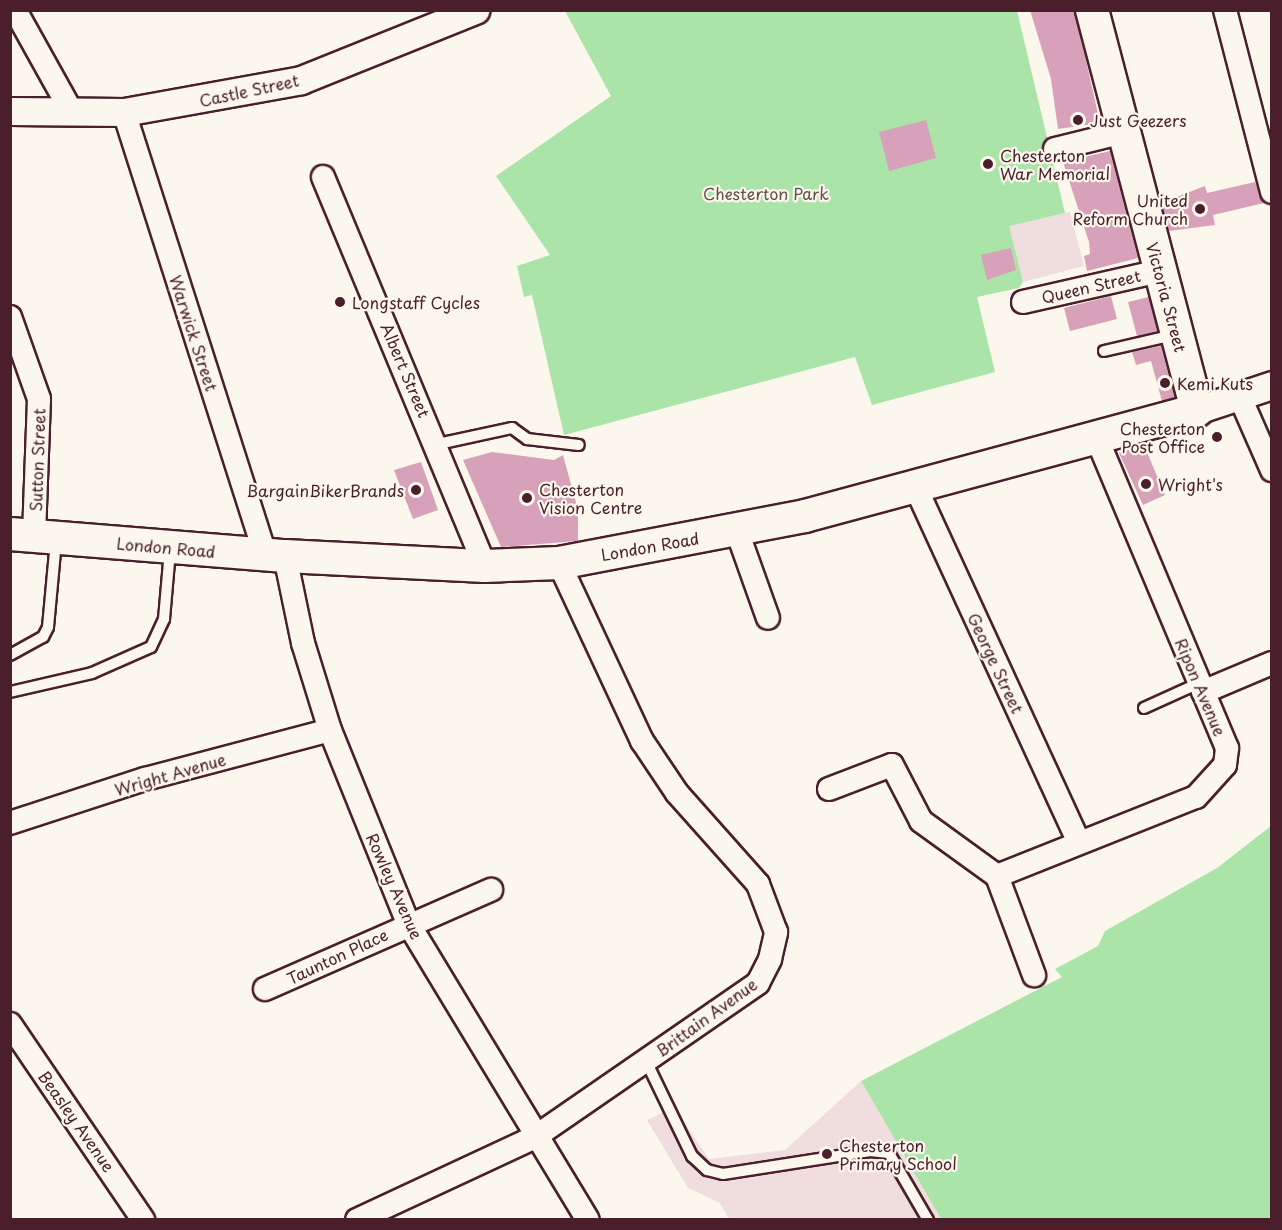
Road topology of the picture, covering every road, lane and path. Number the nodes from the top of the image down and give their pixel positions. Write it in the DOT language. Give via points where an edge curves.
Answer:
graph roads {
  1 [pos="15,10"];
  2 [pos="476,10"];
  3 [pos="1092,10"];
  4 [pos="1225,10"];
  5 [pos="70,109"];
  6 [pos="10,111"];
  7 [pos="124,112"];
  8 [pos="1124,132"];
  9 [pos="1055,149"];
  10 [pos="322,177"];
  11 [pos="1272,192"];
  12 [pos="1159,271"];
  13 [pos="1023,302"];
  14 [pos="10,317"];
  15 [pos="1176,334"];
  16 [pos="1104,351"];
  17 [pos="1272,385"];
  18 [pos="1239,395"];
  19 [pos="1197,410"];
  20 [pos="1097,439"];
  21 [pos="438,444"];
  22 [pos="579,445"];
  23 [pos="1272,470"];
  24 [pos="915,486"];
  25 [pos="737,531"];
  26 [pos="34,536"];
  27 [pos="170,547"];
  28 [pos="275,556"];
  29 [pos="559,563"];
  30 [pos="486,566"];
  31 [pos="768,618"];
  32 [pos="10,654"];
  33 [pos="1272,663"];
  34 [pos="1201,688"];
  35 [pos="10,692"];
  36 [pos="1144,708"];
  37 [pos="330,730"];
  38 [pos="829,789"];
  39 [pos="10,823"];
  40 [pos="1078,840"];
  41 [pos="997,876"];
  42 [pos="491,890"];
  43 [pos="408,923"];
  44 [pos="1034,975"];
  45 [pos="265,988"];
  46 [pos="10,1024"];
  47 [pos="646,1061"];
  48 [pos="535,1137"];
  49 [pos="143,1220"];
  50 [pos="357,1220"];
  51 [pos="588,1220"];
  52 [pos="928,1220"];
  1 -- 5 [label="street"];
  2 -- 7 [label="street, Castle Street" via="301,80"];
  3 -- 8 [label="main road, Victoria Street"];
  4 -- 11 [label="street"];
  5 -- 6 [label="street, Castle Street"];
  5 -- 7 [label="street, Castle Street"];
  7 -- 28 [label="street, Warwick Street"];
  8 -- 9 [label="street"];
  8 -- 12 [label="main road, Victoria Street"];
  10 -- 21 [label="street, Albert Street"];
  12 -- 13 [label="street, Queen Street"];
  12 -- 15 [label="main road, Victoria Street"];
  14 -- 26 [label="street, Sutton Street" via="39,399"];
  15 -- 16 [label="lane"];
  15 -- 19 [label="main road, Victoria Street"];
  17 -- 18 [label="street, London Road"];
  18 -- 19 [label="street, London Road"];
  18 -- 23 [label="street"];
  19 -- 20 [label="main road, London Road"];
  20 -- 24 [label="main road, London Road"];
  20 -- 34 [label="street, Ripon Avenue"];
  21 -- 22 [label="lane" via="512,429 526,440"];
  21 -- 30 [label="street, Albert Street"];
  24 -- 25 [label="main road, London Road"];
  24 -- 40 [label="street, George Street"];
  25 -- 29 [label="main road, London Road"];
  25 -- 31 [label="street"];
  26 -- 27 [label="main road, London Road"];
  26 -- 32 [label="lane" via="48,627 44,637"];
  27 -- 28 [label="main road, London Road"];
  27 -- 35 [label="lane" via="164,619 151,647 92,673"];
  28 -- 30 [label="main road, London Road"];
  28 -- 37 [label="street, Rowley Avenue"];
  29 -- 30 [label="main road, London Road"];
  29 -- 47 [label="street, Brittain Avenue" via="642,741 677,793 758,884 776,932 758,983"];
  33 -- 34 [label="street"];
  34 -- 36 [label="lane"];
  34 -- 40 [label="street, Ripon Avenue" via="1227,748 1216,781 1196,797"];
  37 -- 39 [label="street, Wright Avenue" via="145,779"];
  37 -- 43 [label="street, Rowley Avenue"];
  38 -- 41 [label="street" via="892,765 921,821"];
  40 -- 41 [label="street, Ripon Avenue"];
  41 -- 44 [label="street"];
  42 -- 43 [label="street, Taunton Place"];
  43 -- 45 [label="street, Taunton Place"];
  43 -- 48 [label="street, Rowley Avenue"];
  46 -- 49 [label="street, Beasley Avenue"];
  47 -- 48 [label="street, Brittain Avenue"];
  47 -- 52 [label="lane" via="686,1147 707,1170 723,1174 870,1151 889,1154"];
  48 -- 50 [label="street, Brittain Avenue"];
  48 -- 51 [label="street, Rowley Avenue"];
}
